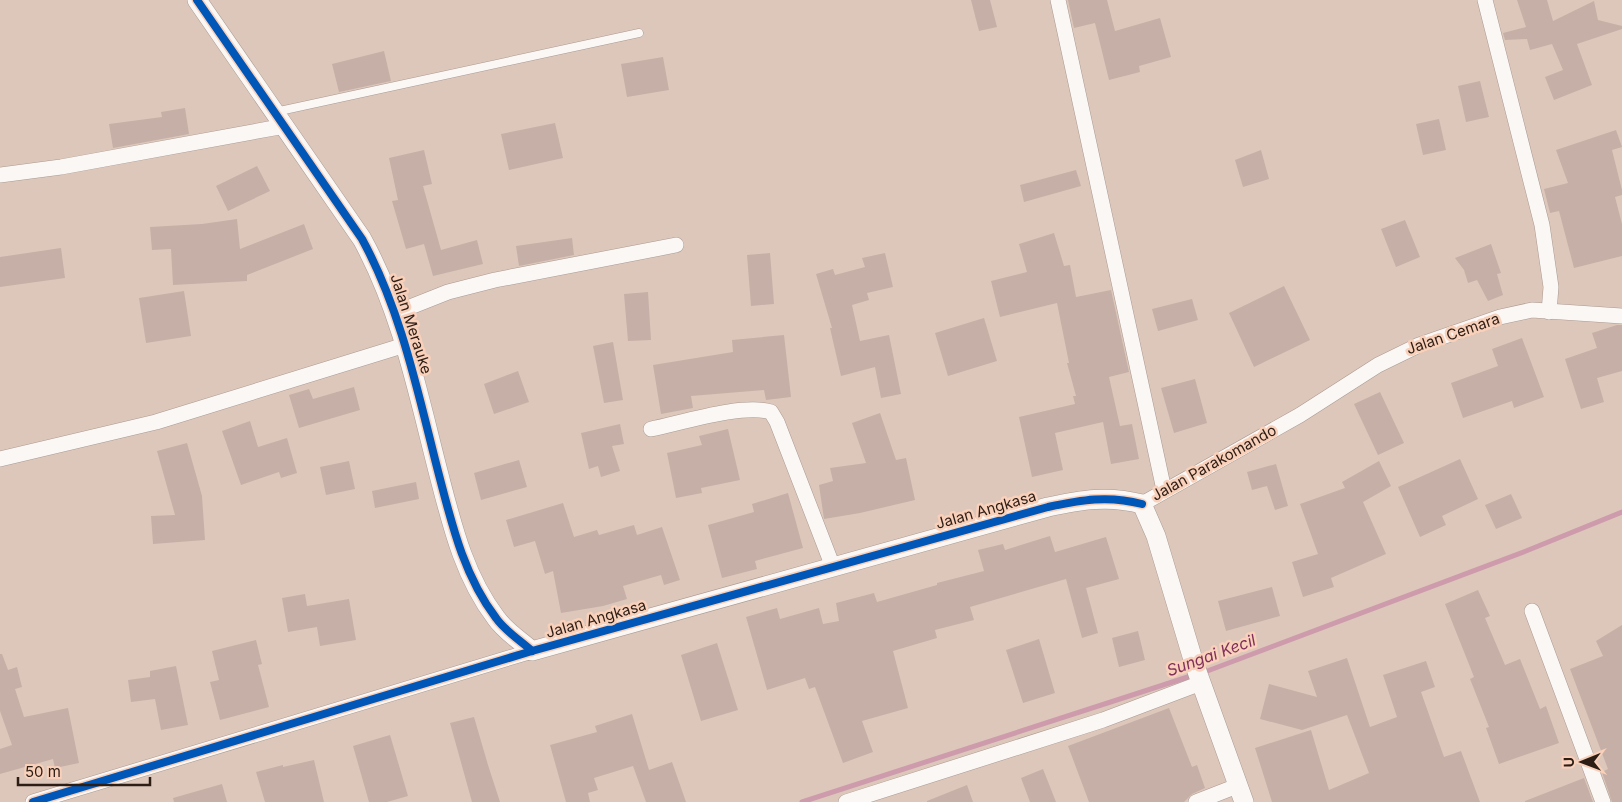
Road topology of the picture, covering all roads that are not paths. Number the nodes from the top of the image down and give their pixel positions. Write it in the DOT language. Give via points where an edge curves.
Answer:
graph roads {
  1 [pos="197,0"];
  2 [pos="1058,0"];
  3 [pos="1485,0"];
  4 [pos="639,33"];
  5 [pos="280,119"];
  6 [pos="0,175"];
  7 [pos="676,244"];
  8 [pos="1549,312"];
  9 [pos="396,313"];
  10 [pos="1622,316"];
  11 [pos="405,345"];
  12 [pos="1300,415"];
  13 [pos="650,429"];
  14 [pos="0,459"];
  15 [pos="1164,490"];
  16 [pos="1142,504"];
  17 [pos="833,567"];
  18 [pos="1532,611"];
  19 [pos="532,651"];
  20 [pos="1198,674"];
  21 [pos="1241,794"];
  22 [pos="33,802"];
  23 [pos="846,802"];
  24 [pos="1196,802"];
  25 [pos="1603,802"];
  1 -- 5 [label="street, Jalan Merauke"];
  2 -- 15 [label="street"];
  3 -- 8 [label="street" via="1542,225 1551,287"];
  4 -- 5 [label="lane"];
  5 -- 6 [label="street" via="61,167"];
  5 -- 9 [label="street, Jalan Merauke" via="362,239 380,272"];
  7 -- 9 [label="street" via="495,280 448,292"];
  8 -- 10 [label="street, Jalan Cemara"];
  8 -- 12 [label="street, Jalan Cemara" via="1532,310 1500,316 1419,344 1378,365"];
  9 -- 11 [label="street, Jalan Merauke"];
  11 -- 14 [label="street" via="156,422"];
  11 -- 19 [label="street, Jalan Merauke" via="465,563 496,620"];
  12 -- 15 [label="street, Jalan Parakomando"];
  13 -- 17 [label="street" via="739,411 760,409 771,412"];
  15 -- 16 [label="street, Jalan Parakomando"];
  16 -- 17 [label="street, Jalan Angkasa" via="1120,498 1065,503"];
  16 -- 20 [label="street, Jalan Parakomando" via="1156,536"];
  17 -- 19 [label="street, Jalan Angkasa"];
  18 -- 25 [label="street"];
  19 -- 22 [label="street, Jalan Angkasa"];
  20 -- 21 [label="street, Jalan Parakomando"];
  20 -- 23 [label="street" via="1103,720"];
  21 -- 24 [label="street"];
}
